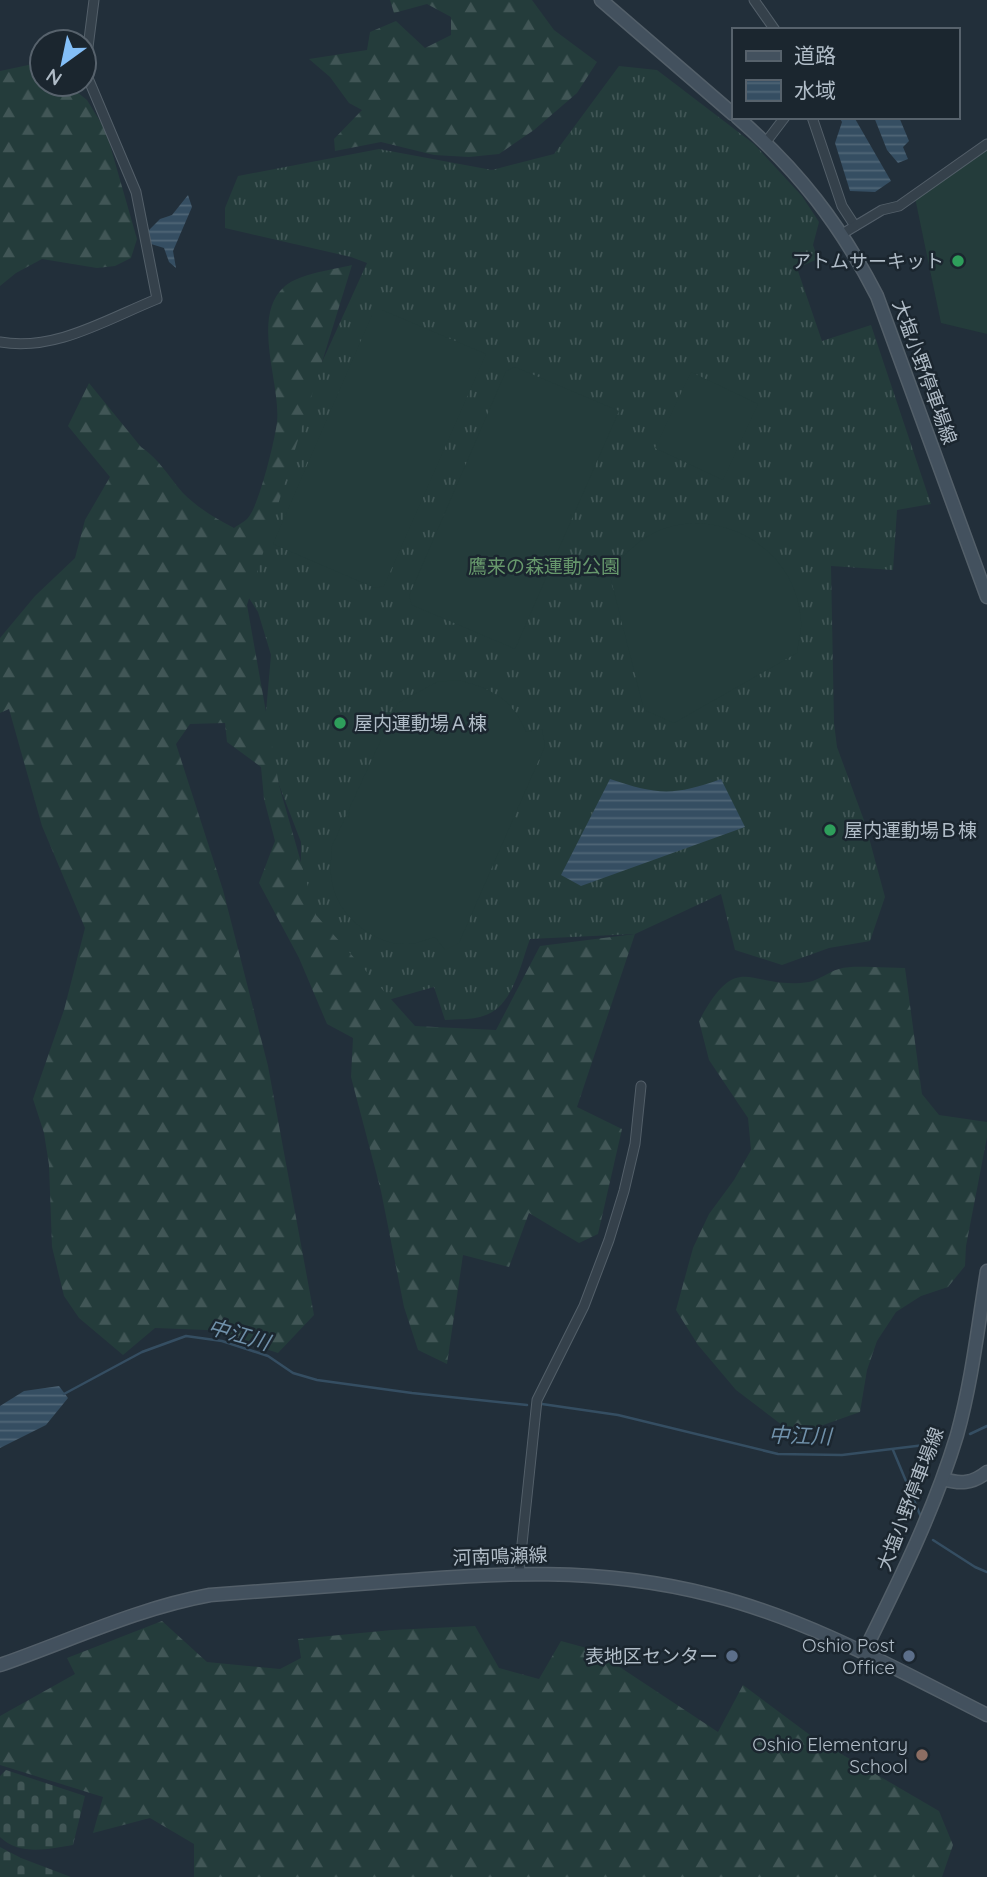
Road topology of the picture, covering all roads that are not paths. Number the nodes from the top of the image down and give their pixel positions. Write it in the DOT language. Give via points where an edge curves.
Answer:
graph roads {
  1 [pos="94,0"];
  2 [pos="601,0"];
  3 [pos="754,0"];
  4 [pos="774,28"];
  5 [pos="732,113"];
  6 [pos="739,119"];
  7 [pos="783,119"];
  8 [pos="813,119"];
  9 [pos="766,142"];
  10 [pos="987,144"];
  11 [pos="855,226"];
  12 [pos="842,234"];
  13 [pos="0,342"];
  14 [pos="987,597"];
  15 [pos="641,1086"];
  16 [pos="987,1271"];
  17 [pos="987,1472"];
  18 [pos="943,1479"];
  19 [pos="519,1573"];
  20 [pos="864,1652"];
  21 [pos="0,1665"];
  22 [pos="987,1715"];
  1 -- 13 [label="street" via="85,71 136,192 156,299 73,335 19,345"];
  2 -- 5 [label="main road, 大塩小野停車場線"];
  3 -- 4 [label="street"];
  6 -- 9 [label="main road, 大塩小野停車場線"];
  7 -- 9 [label="street"];
  8 -- 11 [label="street" via="842,206"];
  9 -- 12 [label="main road, 大塩小野停車場線"];
  10 -- 11 [label="street" via="899,206"];
  11 -- 12 [label="street"];
  12 -- 14 [label="main road, 大塩小野停車場線" via="877,296"];
  15 -- 19 [label="street" via="635,1143 609,1240 584,1306 537,1400"];
  16 -- 18 [label="main road, 大塩小野停車場線" via="972,1369"];
  17 -- 18 [label="main road" via="972,1481"];
  18 -- 20 [label="main road, 大塩小野停車場線" via="913,1554"];
  19 -- 20 [label="main road, 河南鳴瀬線" via="564,1573 678,1587 745,1605"];
  19 -- 21 [label="main road, 河南鳴瀬線" via="188,1599"];
  20 -- 22 [label="main road, 河南鳴瀬線"];
}
